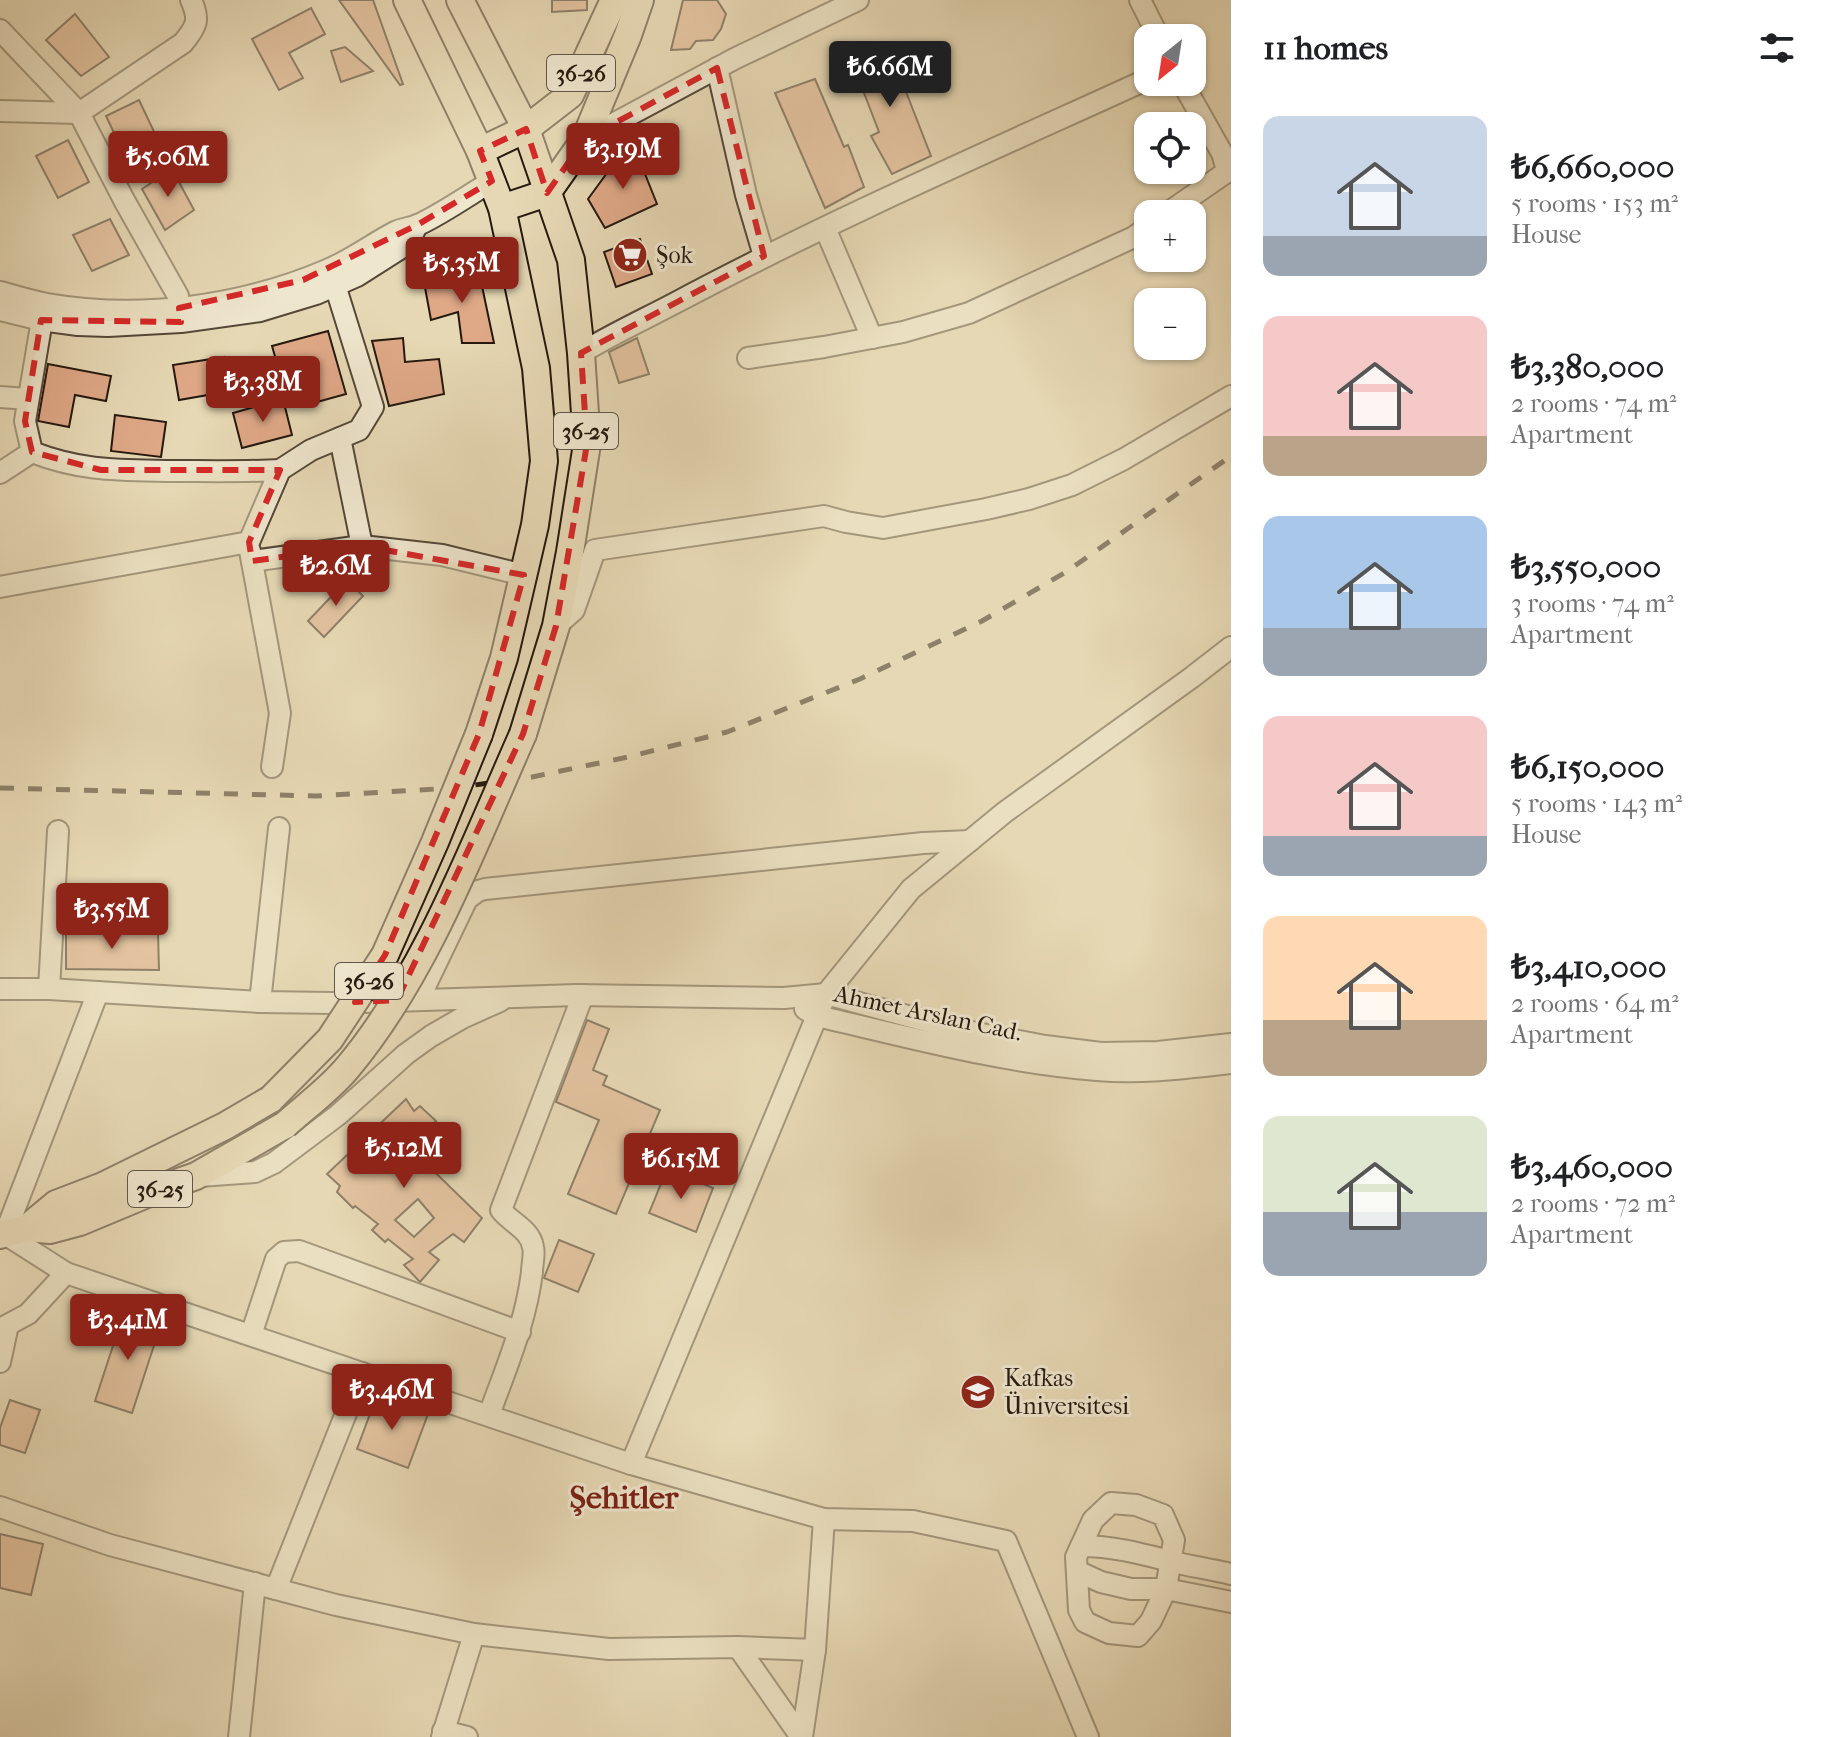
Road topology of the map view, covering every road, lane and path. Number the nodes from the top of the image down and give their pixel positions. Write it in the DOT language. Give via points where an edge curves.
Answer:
graph roads {
  1 [pos="191,0"];
  2 [pos="407,0"];
  3 [pos="460,0"];
  4 [pos="614,0"];
  5 [pos="640,0"];
  6 [pos="858,0"];
  7 [pos="1140,0"];
  8 [pos="1152,24"];
  9 [pos="0,30"];
  10 [pos="717,68"];
  11 [pos="1134,85"];
  12 [pos="1190,96"];
  13 [pos="0,111"];
  14 [pos="79,113"];
  15 [pos="526,129"];
  16 [pos="585,139"];
  17 [pos="480,151"];
  18 [pos="1229,170"];
  19 [pos="492,181"];
  20 [pos="547,193"];
  21 [pos="1186,200"];
  22 [pos="502,208"];
  23 [pos="825,228"];
  24 [pos="1134,237"];
  25 [pos="764,256"];
  26 [pos="333,278"];
  27 [pos="0,292"];
  28 [pos="0,310"];
  29 [pos="43,312"];
  30 [pos="180,315"];
  31 [pos="872,338"];
  32 [pos="581,353"];
  33 [pos="748,358"];
  34 [pos="1231,396"];
  35 [pos="0,397"];
  36 [pos="28,399"];
  37 [pos="340,438"];
  38 [pos="32,452"];
  39 [pos="280,470"];
  40 [pos="0,473"];
  41 [pos="362,546"];
  42 [pos="250,552"];
  43 [pos="524,575"];
  44 [pos="0,587"];
  45 [pos="556,626"];
  46 [pos="1231,647"];
  47 [pos="272,767"];
  48 [pos="279,828"];
  49 [pos="58,831"];
  50 [pos="970,841"];
  51 [pos="435,842"];
  52 [pos="0,989"];
  53 [pos="49,989"];
  54 [pos="98,992"];
  55 [pos="826,994"];
  56 [pos="583,995"];
  57 [pos="509,998"];
  58 [pos="784,998"];
  59 [pos="419,999"];
  60 [pos="260,1002"];
  61 [pos="817,1016"];
  62 [pos="1231,1044"];
  63 [pos="1231,1063"];
  64 [pos="196,1176"];
  65 [pos="11,1232"];
  66 [pos="66,1273"];
  67 [pos="4,1327"];
  68 [pos="520,1332"];
  69 [pos="251,1335"];
  70 [pos="0,1362"];
  71 [pos="362,1373"];
  72 [pos="489,1415"];
  73 [pos="631,1464"];
  74 [pos="0,1507"];
  75 [pos="824,1519"];
  76 [pos="1081,1546"];
  77 [pos="1170,1561"];
  78 [pos="1077,1571"];
  79 [pos="1231,1574"];
  80 [pos="255,1583"];
  81 [pos="276,1589"];
  82 [pos="1166,1589"];
  83 [pos="1231,1602"];
  84 [pos="474,1634"];
  85 [pos="738,1647"];
  86 [pos="815,1650"];
  87 [pos="442,1734"];
  88 [pos="239,1737"];
  89 [pos="467,1737"];
  90 [pos="802,1737"];
  91 [pos="1088,1737"];
  1 -- 14 [label="street" via="197,15 194,30 183,43"];
  2 -- 17 [label="main road"];
  3 -- 15 [label="main road"];
  4 -- 15 [label="main road, 36-26" via="570,95"];
  5 -- 16 [label="main road, 36-26"];
  6 -- 10 [label="street"];
  7 -- 8 [label="street"];
  9 -- 14 [label="street"];
  10 -- 16 [label="street"];
  10 -- 25 [label="street"];
  11 -- 23 [label="street"];
  12 -- 18 [label="street"];
  13 -- 14 [label="street"];
  14 -- 30 [label="street" via="178,296"];
  15 -- 17 [label="main road, 36-26"];
  15 -- 20 [label="main road, 36-25"];
  16 -- 20 [label="main road, 36-26"];
  17 -- 19 [label="main road, 36-25"];
  18 -- 21 [label="street"];
  19 -- 22 [label="main road, 36-25"];
  19 -- 26 [label="street" via="417,225 409,243 376,265"];
  20 -- 22 [label="main road"];
  20 -- 32 [label="main road, 36-25" via="571,260"];
  22 -- 43 [label="main road, 36-25" via="536,368 544,461"];
  23 -- 25 [label="street"];
  23 -- 31 [label="street"];
  24 -- 31 [label="street" via="969,313"];
  25 -- 32 [label="street"];
  26 -- 30 [label="street" via="295,302 260,311"];
  26 -- 37 [label="street" via="373,407 359,430"];
  27 -- 29 [label="street"];
  28 -- 29 [label="street"];
  29 -- 30 [label="street"];
  29 -- 36 [label="street"];
  31 -- 33 [label="street"];
  32 -- 45 [label="main road, 36-25" via="587,444"];
  34 -- 45 [label="street" via="1124,459 1029,499 883,528 824,516 595,550 574,610"];
  35 -- 36 [label="street"];
  36 -- 38 [label="street" via="25,421"];
  37 -- 39 [label="street"];
  37 -- 41 [label="street"];
  38 -- 39 [label="street" via="101,470"];
  38 -- 40 [label="street"];
  39 -- 42 [label="street"];
  41 -- 42 [label="street"];
  41 -- 43 [label="street" via="442,555"];
  42 -- 44 [label="street"];
  42 -- 47 [label="street" via="280,713"];
  43 -- 51 [label="main road, 36-25, bridge" via="479,734"];
  45 -- 64 [label="main road, 36-25, bridge" via="523,734 444,910 396,1001 346,1070 285,1125"];
  46 -- 50 [label="street"];
  48 -- 60 [label="street"];
  49 -- 53 [label="street"];
  50 -- 55 [label="street" via="911,889"];
  50 -- 59 [label="street" via="478,891 467,899"];
  51 -- 65 [label="main road, 36-26, bridge" via="385,955 350,1010 330,1039 271,1099 117,1179 56,1204"];
  52 -- 53 [label="street"];
  53 -- 54 [label="street"];
  54 -- 60 [label="street"];
  54 -- 65 [label="street"];
  55 -- 58 [label="street, Ahmet Arslan Cad."];
  55 -- 61 [label="street"];
  55 -- 62 [label="street, Ahmet Arslan Cad." via="956,1029 1101,1053"];
  56 -- 57 [label="street"];
  56 -- 58 [label="street"];
  56 -- 68 [label="street" via="501,1210 533,1246"];
  57 -- 59 [label="street"];
  57 -- 64 [label="street" via="431,1036 274,1163 255,1172"];
  58 -- 61 [label="street, Ahmet Arslan Cad."];
  59 -- 60 [label="street"];
  61 -- 63 [label="street, Ahmet Arslan Cad." via="952,1047 1100,1071"];
  61 -- 73 [label="street"];
  64 -- 65 [label="main road, 36-25" via="80,1222"];
  65 -- 66 [label="street"];
  66 -- 67 [label="street" via="28,1314"];
  66 -- 69 [label="street"];
  67 -- 70 [label="street"];
  68 -- 69 [label="street" via="299,1251 276,1259"];
  68 -- 72 [label="street"];
  69 -- 71 [label="street"];
  71 -- 72 [label="street"];
  71 -- 81 [label="street"];
  72 -- 73 [label="street"];
  73 -- 75 [label="street"];
  74 -- 80 [label="street" via="110,1545"];
  75 -- 86 [label="street"];
  75 -- 91 [label="street" via="913,1521 1006,1541"];
  76 -- 77 [label="street"];
  76 -- 77 [label="street" via="1093,1520 1111,1503 1136,1505 1163,1515 1174,1540"];
  76 -- 78 [label="street"];
  77 -- 79 [label="street"];
  77 -- 82 [label="street"];
  78 -- 82 [label="street" via="1131,1589"];
  78 -- 82 [label="street" via="1079,1610 1085,1622 1109,1633 1138,1636"];
  80 -- 81 [label="street"];
  80 -- 88 [label="street"];
  81 -- 84 [label="street"];
  82 -- 83 [label="street"];
  84 -- 85 [label="street" via="609,1649"];
  84 -- 87 [label="street"];
  85 -- 86 [label="street"];
  85 -- 90 [label="street"];
  86 -- 90 [label="street"];
  87 -- 89 [label="street"];
}
